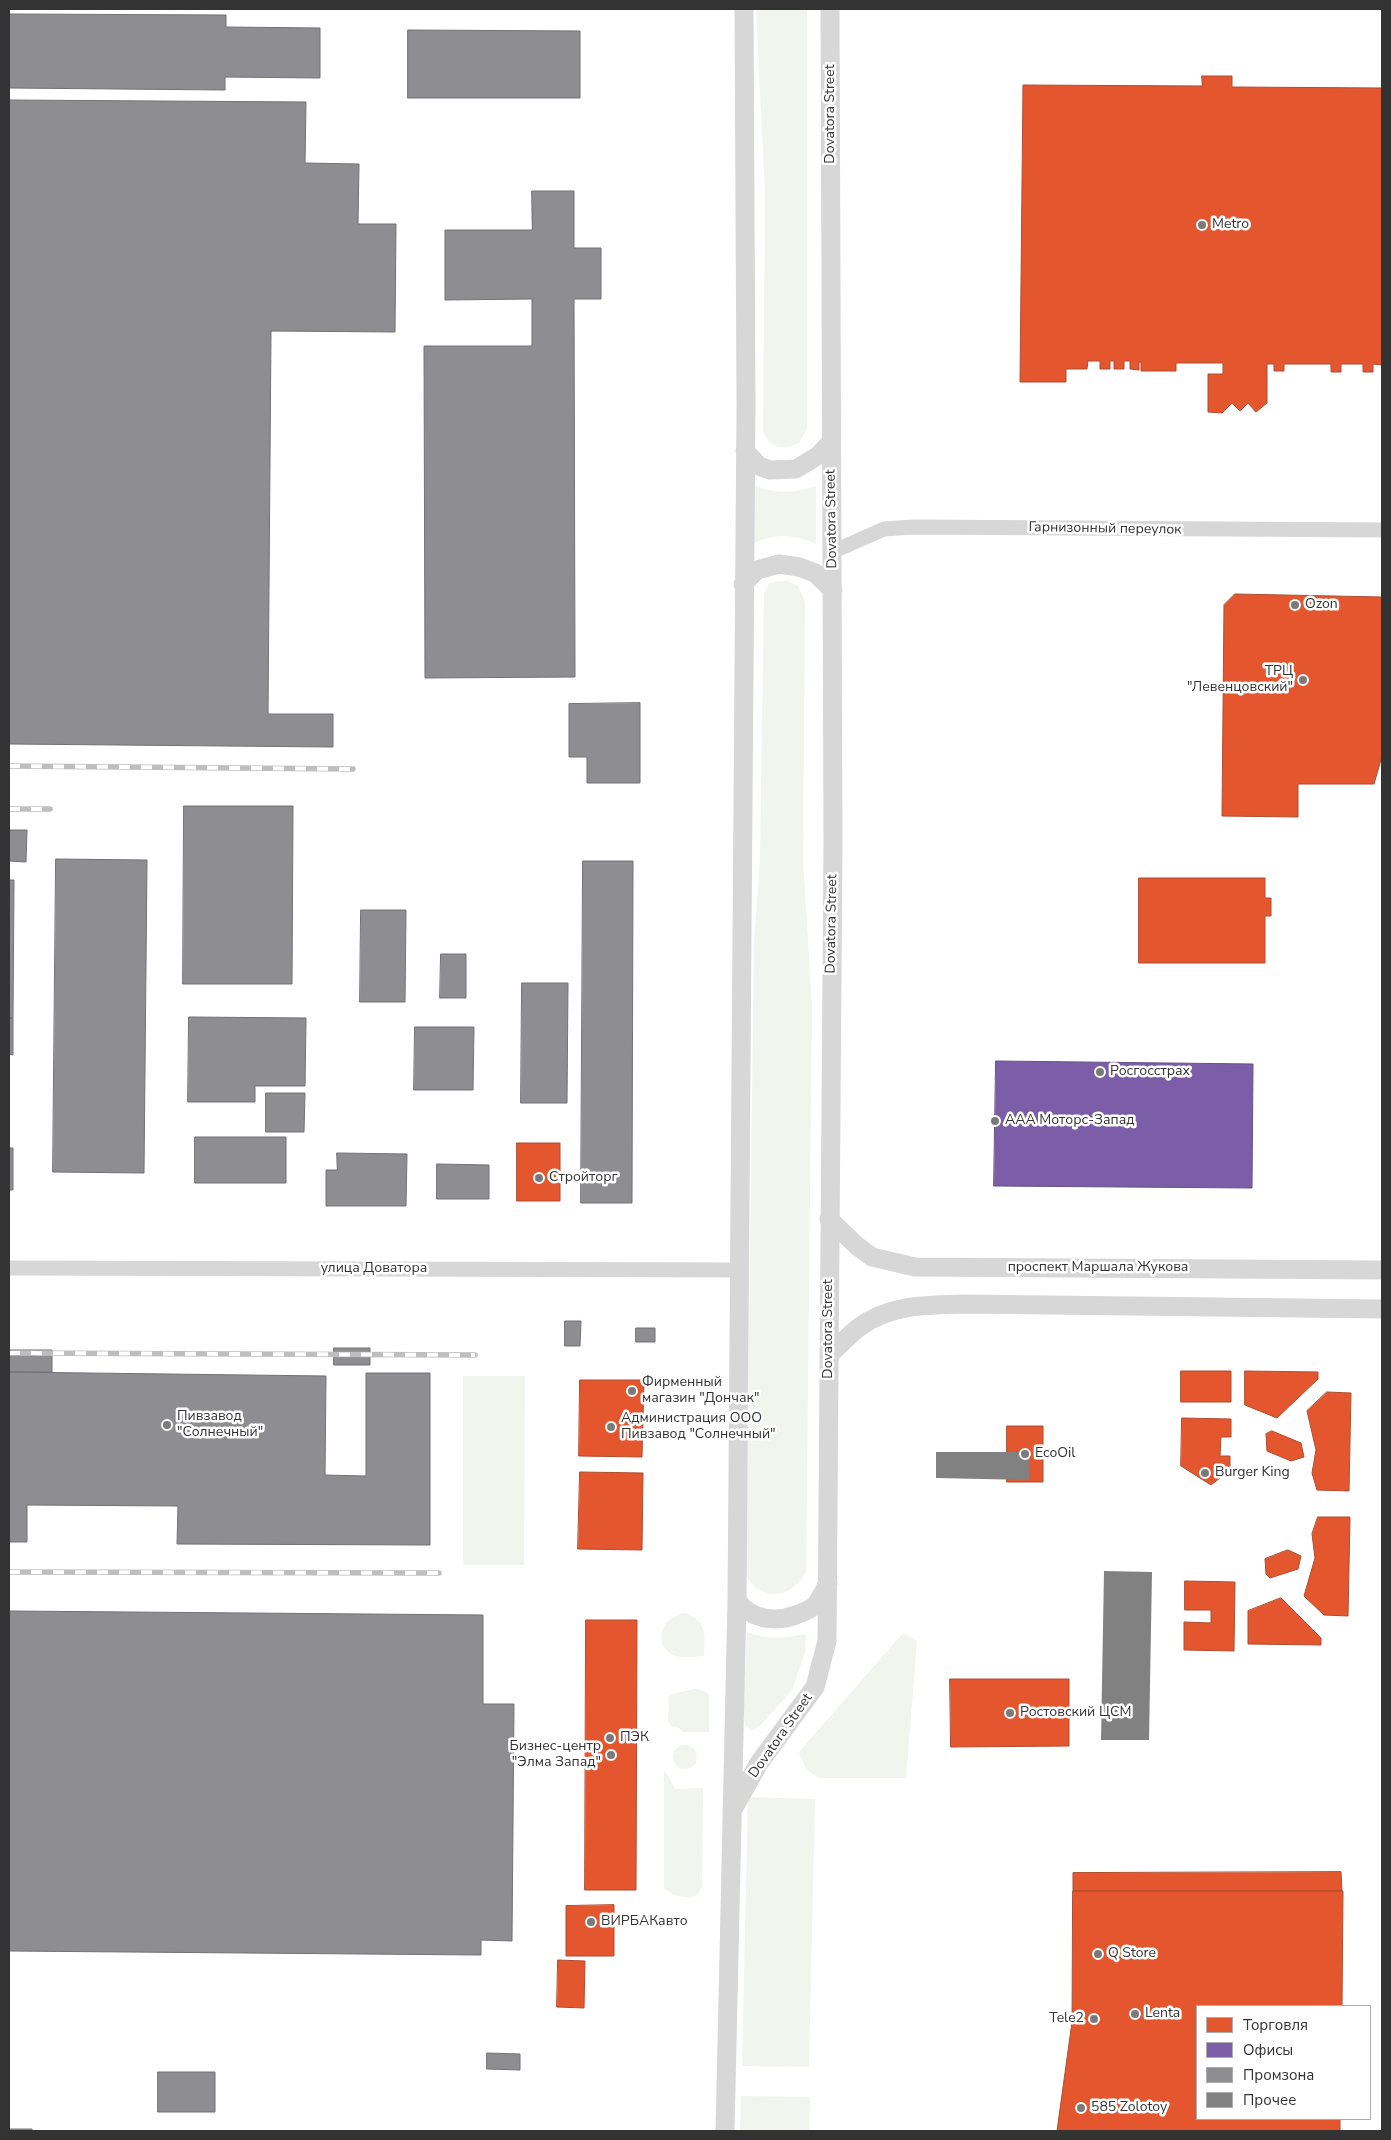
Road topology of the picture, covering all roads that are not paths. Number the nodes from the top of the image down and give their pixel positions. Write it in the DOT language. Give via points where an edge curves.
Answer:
graph roads {
  1 [pos="744,9"];
  2 [pos="830,9"];
  3 [pos="831,442"];
  4 [pos="745,451"];
  5 [pos="1382,530"];
  6 [pos="832,552"];
  7 [pos="743,584"];
  8 [pos="833,590"];
  9 [pos="829,1219"];
  10 [pos="9,1268"];
  11 [pos="739,1270"];
  12 [pos="1382,1270"];
  13 [pos="1382,1309"];
  14 [pos="829,1355"];
  15 [pos="828,1583"];
  16 [pos="736,1601"];
  17 [pos="732,1812"];
  18 [pos="725,2131"];
  1 -- 4 [label="street, Dovatora Street"];
  2 -- 3 [label="street, Dovatora Street"];
  3 -- 4 [label="street" via="820,455 796,469 770,470 759,466"];
  3 -- 6 [label="street, Dovatora Street"];
  4 -- 7 [label="street, Dovatora Street"];
  5 -- 6 [label="street, Гарнизонный переулок" via="913,527 884,529"];
  6 -- 8 [label="street, Dovatora Street"];
  7 -- 8 [label="street" via="757,570 779,564 815,573"];
  7 -- 11 [label="street, Dovatora Street"];
  8 -- 9 [label="street, Dovatora Street" via="834,842"];
  9 -- 12 [label="street, проспект Маршала Жукова" via="872,1257 915,1267"];
  9 -- 14 [label="street, Dovatora Street"];
  10 -- 11 [label="street, улица Доватора"];
  11 -- 16 [label="street, Dovatora Street"];
  13 -- 14 [label="street" via="912,1305 880,1315 858,1328"];
  14 -- 15 [label="street, Dovatora Street"];
  15 -- 16 [label="street" via="814,1606 789,1617 771,1620 757,1617"];
  15 -- 17 [label="street, Dovatora Street" via="827,1641 815,1688 759,1763"];
  16 -- 17 [label="street, Dovatora Street"];
  17 -- 18 [label="street, Dovatora Street"];
}
